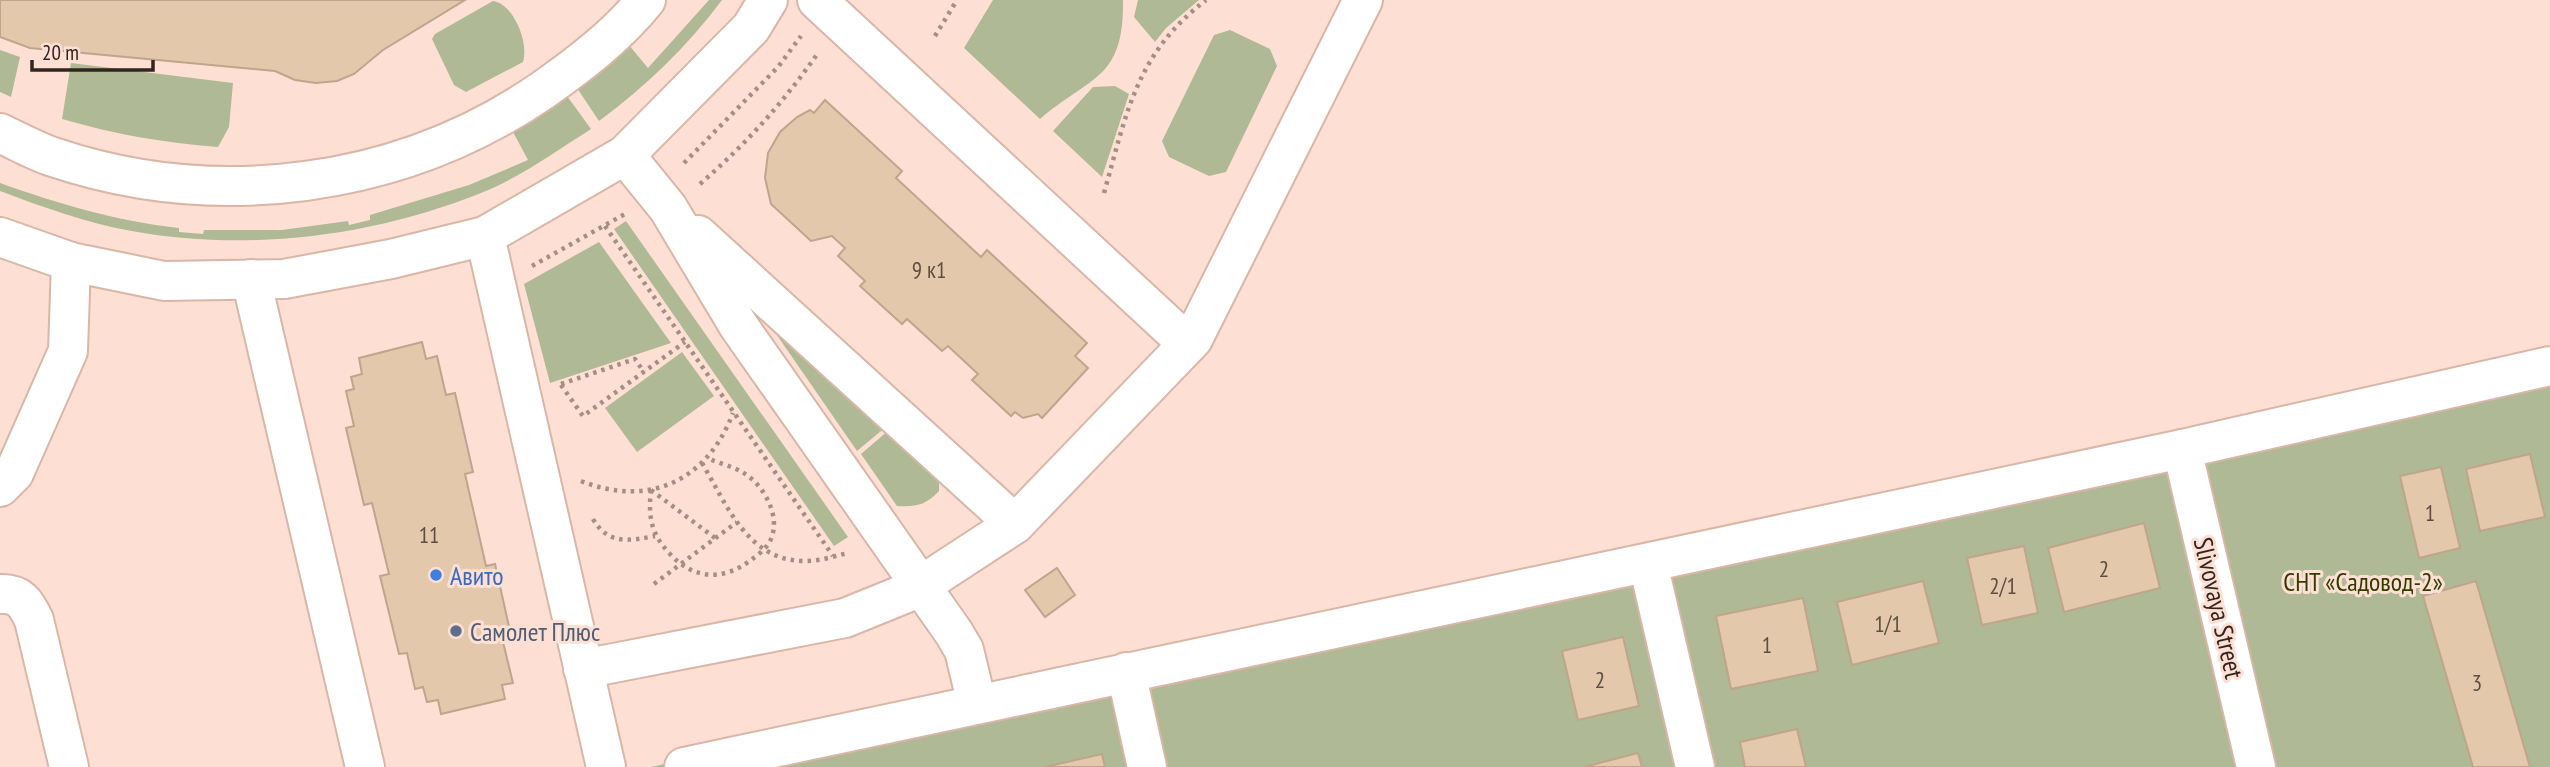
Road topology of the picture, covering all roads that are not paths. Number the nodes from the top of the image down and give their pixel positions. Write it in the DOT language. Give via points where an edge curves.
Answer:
graph roads {
  1 [pos="646,0"];
  2 [pos="768,0"];
  3 [pos="1363,0"];
  4 [pos="811,15"];
  5 [pos="0,133"];
  6 [pos="625,155"];
  7 [pos="679,190"];
  8 [pos="485,236"];
  9 [pos="0,237"];
  10 [pos="71,262"];
  11 [pos="251,279"];
  12 [pos="1188,344"];
  13 [pos="2550,366"];
  14 [pos="2182,449"];
  15 [pos="0,487"];
  16 [pos="1015,524"];
  17 [pos="1648,562"];
  18 [pos="921,586"];
  19 [pos="0,594"];
  20 [pos="583,669"];
  21 [pos="1126,672"];
  22 [pos="977,704"];
  23 [pos="69,767"];
  24 [pos="365,767"];
  25 [pos="606,767"];
  26 [pos="684,767"];
  27 [pos="1147,767"];
  28 [pos="1695,767"];
  29 [pos="2256,767"];
  1 -- 5 [label="street" via="631,19 569,72 505,116 431,151 356,173 285,185 212,186 134,177 64,160"];
  2 -- 6 [label="street" via="751,28"];
  3 -- 12 [label="street"];
  4 -- 12 [label="street"];
  6 -- 7 [label="street"];
  6 -- 8 [label="street"];
  7 -- 16 [label="street"];
  7 -- 18 [label="street" via="738,326"];
  8 -- 11 [label="street" via="351,267 284,279"];
  8 -- 20 [label="street"];
  9 -- 10 [label="street"];
  10 -- 11 [label="street" via="163,281"];
  10 -- 15 [label="street" via="68,351 13,473"];
  11 -- 24 [label="street"];
  12 -- 16 [label="street"];
  13 -- 14 [label="street"];
  14 -- 17 [label="street"];
  14 -- 29 [label="street, Slivovaya Street"];
  16 -- 18 [label="street"];
  17 -- 21 [label="street"];
  17 -- 28 [label="street"];
  18 -- 20 [label="street" via="845,618"];
  18 -- 22 [label="street" via="964,650"];
  19 -- 23 [label="street" via="25,601 34,620"];
  20 -- 25 [label="street"];
  21 -- 22 [label="street"];
  21 -- 27 [label="street"];
  22 -- 26 [label="street"];
}
